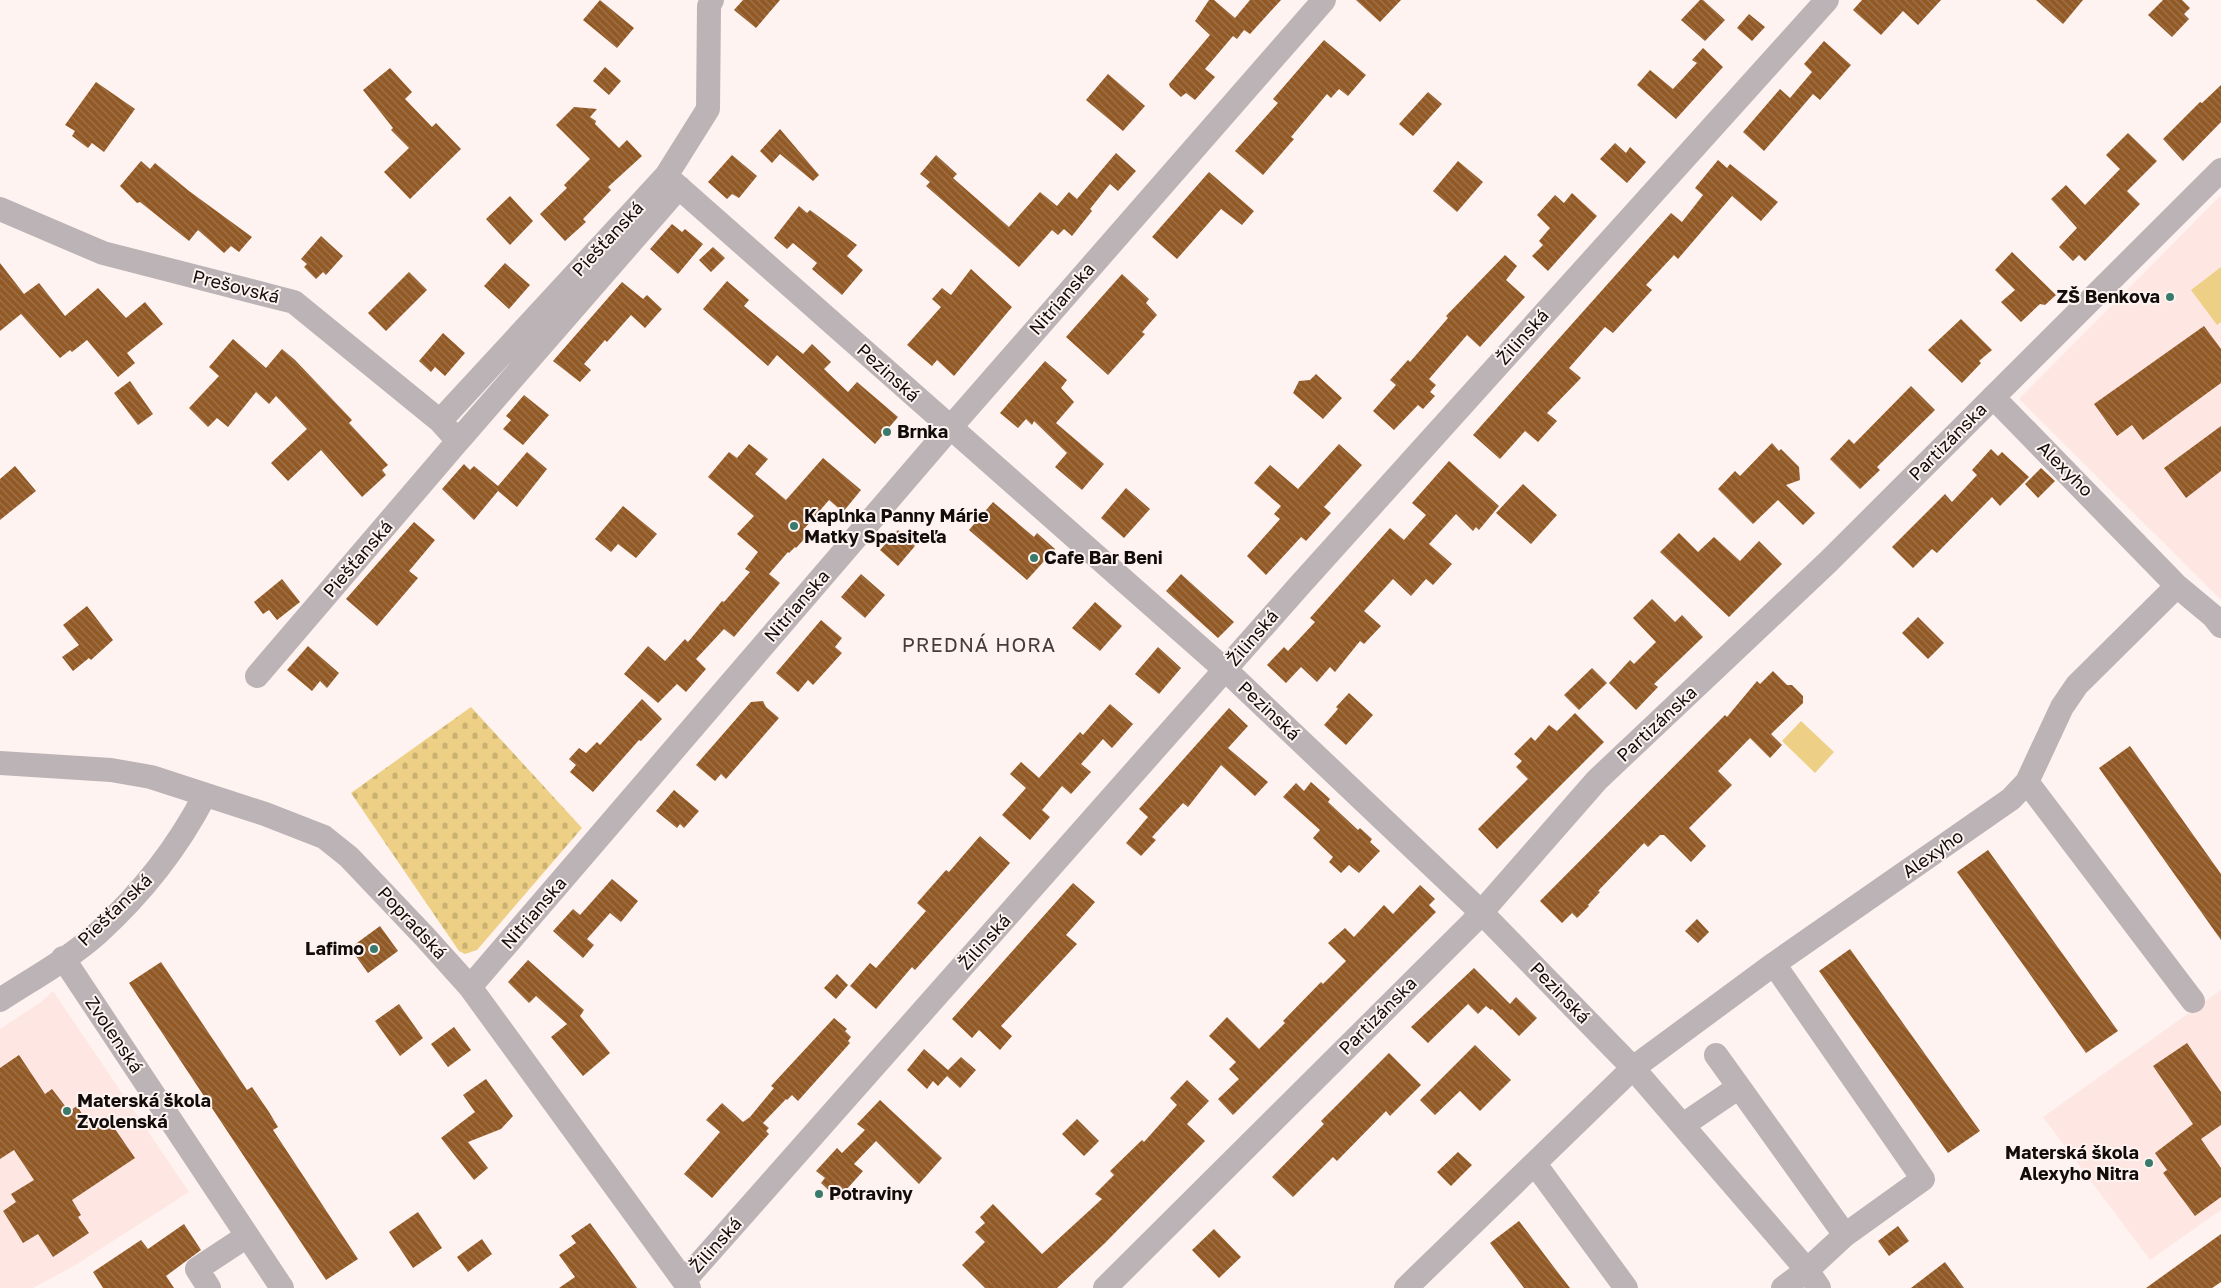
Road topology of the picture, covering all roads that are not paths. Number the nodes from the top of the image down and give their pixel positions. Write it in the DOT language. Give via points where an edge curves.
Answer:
graph roads {
  1 [pos="712,0"];
  2 [pos="1324,0"];
  3 [pos="1827,0"];
  4 [pos="2221,170"];
  5 [pos="672,182"];
  6 [pos="0,210"];
  7 [pos="1993,397"];
  8 [pos="440,421"];
  9 [pos="950,428"];
  10 [pos="458,441"];
  11 [pos="2177,586"];
  12 [pos="2221,626"];
  13 [pos="1225,671"];
  14 [pos="257,676"];
  15 [pos="0,763"];
  16 [pos="2026,782"];
  17 [pos="205,795"];
  18 [pos="1482,912"];
  19 [pos="63,958"];
  20 [pos="1774,964"];
  21 [pos="470,987"];
  22 [pos="0,1000"];
  23 [pos="2193,1002"];
  24 [pos="1716,1055"];
  25 [pos="1633,1068"];
  26 [pos="1740,1087"];
  27 [pos="1682,1125"];
  28 [pos="1535,1164"];
  29 [pos="1845,1235"];
  30 [pos="248,1236"];
  31 [pos="1813,1279"];
  32 [pos="687,1284"];
  33 [pos="209,1288"];
  34 [pos="282,1288"];
  35 [pos="1105,1288"];
  36 [pos="1406,1288"];
  37 [pos="1626,1288"];
  38 [pos="1783,1288"];
  1 -- 5 [label="street, Piešťanská" via="708,6 708,109"];
  2 -- 9 [label="street, Nitrianska"];
  3 -- 13 [label="street, Žilinská"];
  4 -- 7 [label="street, Partizánska"];
  5 -- 8 [label="street, Piešťanská"];
  5 -- 9 [label="street, Pezinská"];
  5 -- 10 [label="street, Piešťanská"];
  6 -- 8 [label="street, Prešovská" via="103,253 294,302"];
  7 -- 11 [label="street, Alexyho"];
  7 -- 18 [label="street, Partizánska" via="1828,562 1597,780"];
  8 -- 10 [label="street"];
  9 -- 13 [label="street, Pezinská"];
  9 -- 21 [label="street, Nitrianska"];
  10 -- 14 [label="street, Piešťanská"];
  11 -- 12 [label="street, Alexyho"];
  11 -- 16 [label="street, Alexyho" via="2077,685 2062,708"];
  13 -- 18 [label="street, Pezinská"];
  13 -- 32 [label="street, Žilinská"];
  15 -- 17 [label="street, Popradská" via="111,770 151,777"];
  16 -- 20 [label="street, Alexyho" via="2011,799"];
  16 -- 23 [label="street"];
  17 -- 19 [label="street, Piešťanská" via="179,839 143,887 96,934"];
  17 -- 21 [label="street, Popradská" via="324,837 349,856"];
  18 -- 25 [label="street, Pezinská"];
  18 -- 35 [label="street, Partizánska"];
  19 -- 22 [label="street, Piešťanská"];
  19 -- 30 [label="street, Zvolenská"];
  20 -- 25 [label="street, Alexyho"];
  20 -- 29 [label="street" via="1923,1178"];
  21 -- 32 [label="street, Popradská"];
  24 -- 26 [label="street"];
  25 -- 27 [label="street, Pezinská"];
  25 -- 28 [label="street, Alexyho"];
  26 -- 27 [label="street"];
  26 -- 29 [label="street"];
  27 -- 31 [label="street, Pezinská"];
  28 -- 36 [label="street, Alexyho"];
  28 -- 37 [label="street"];
  29 -- 31 [label="street"];
  30 -- 33 [label="street" via="197,1269"];
  30 -- 34 [label="street, Zvolenská"];
  31 -- 38 [label="street"];
}
